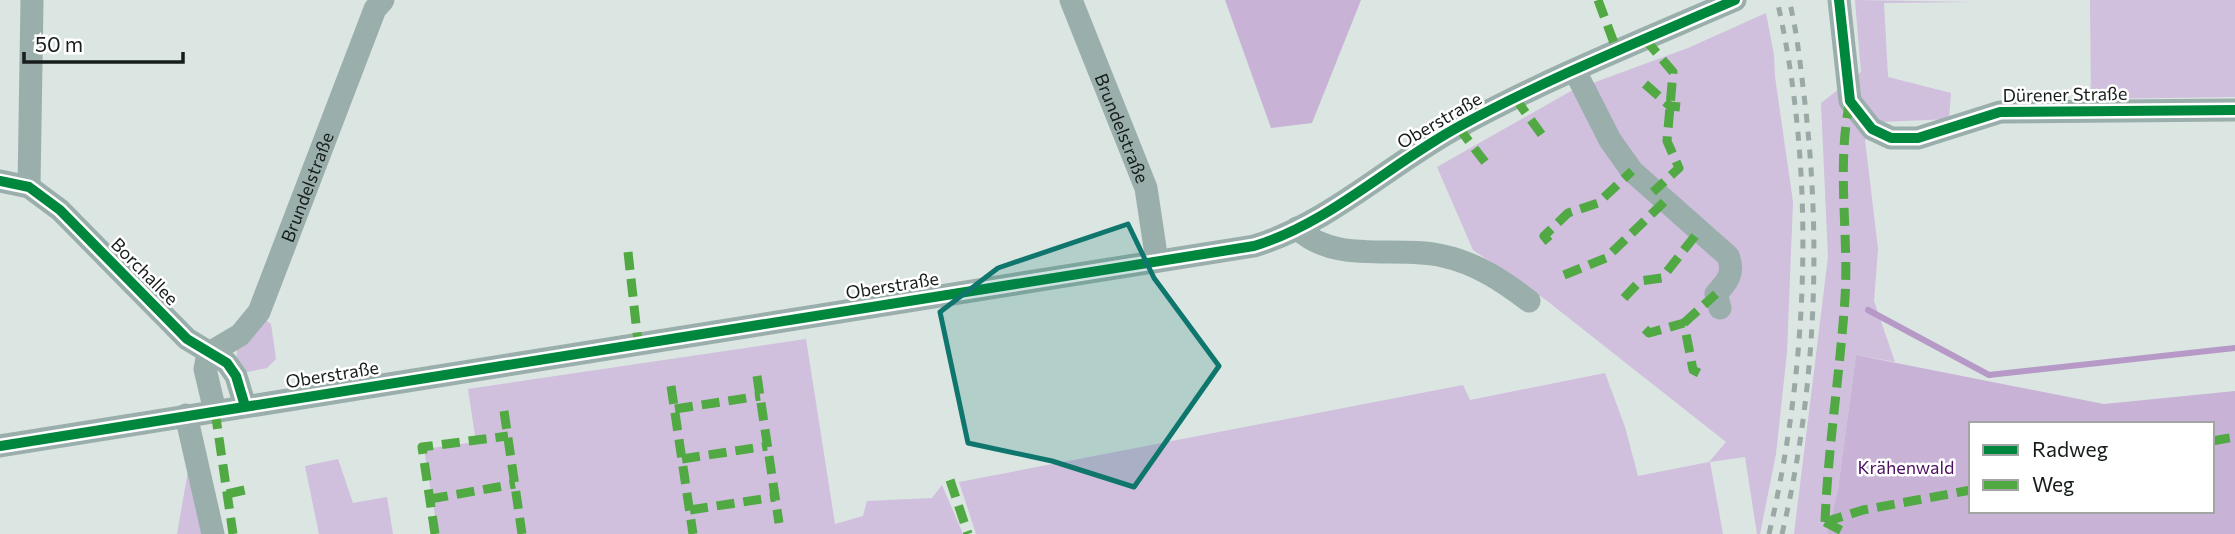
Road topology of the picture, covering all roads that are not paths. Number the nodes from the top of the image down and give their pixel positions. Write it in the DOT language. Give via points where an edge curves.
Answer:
graph roads {
  1 [pos="32,0"];
  2 [pos="383,0"];
  3 [pos="1071,0"];
  4 [pos="1735,0"];
  5 [pos="1839,0"];
  6 [pos="1575,71"];
  7 [pos="2235,110"];
  8 [pos="0,181"];
  9 [pos="29,187"];
  10 [pos="1297,228"];
  11 [pos="1157,261"];
  12 [pos="1529,301"];
  13 [pos="1720,308"];
  14 [pos="208,354"];
  15 [pos="245,406"];
  16 [pos="215,411"];
  17 [pos="186,415"];
  18 [pos="0,446"];
  19 [pos="213,534"];
  1 -- 9 [label="street"];
  2 -- 14 [label="street, Brundelstraße" via="375,9 259,312 240,335"];
  3 -- 11 [label="street, Brundelstraße" via="1146,188"];
  4 -- 6 [label="street, Oberstraße"];
  5 -- 7 [label="street, Dürener Straße" via="1850,101 1872,129 1891,138 1918,138 2000,112"];
  6 -- 10 [label="street, Oberstraße" via="1458,127"];
  6 -- 13 [label="street" via="1610,140 1632,171 1728,256 1729,280 1716,294"];
  8 -- 9 [label="street, Borchallee"];
  9 -- 14 [label="street, Borchallee" via="60,210 187,339"];
  10 -- 11 [label="street, Oberstraße" via="1254,246"];
  10 -- 12 [label="street" via="1309,240 1328,248 1441,255 1467,263"];
  11 -- 15 [label="street, Oberstraße"];
  14 -- 15 [label="street, Borchallee" via="227,363"];
  14 -- 16 [label="street" via="205,369"];
  15 -- 16 [label="street, Oberstraße"];
  16 -- 17 [label="street, Oberstraße"];
  17 -- 18 [label="street, Oberstraße"];
  17 -- 19 [label="street"];
}
